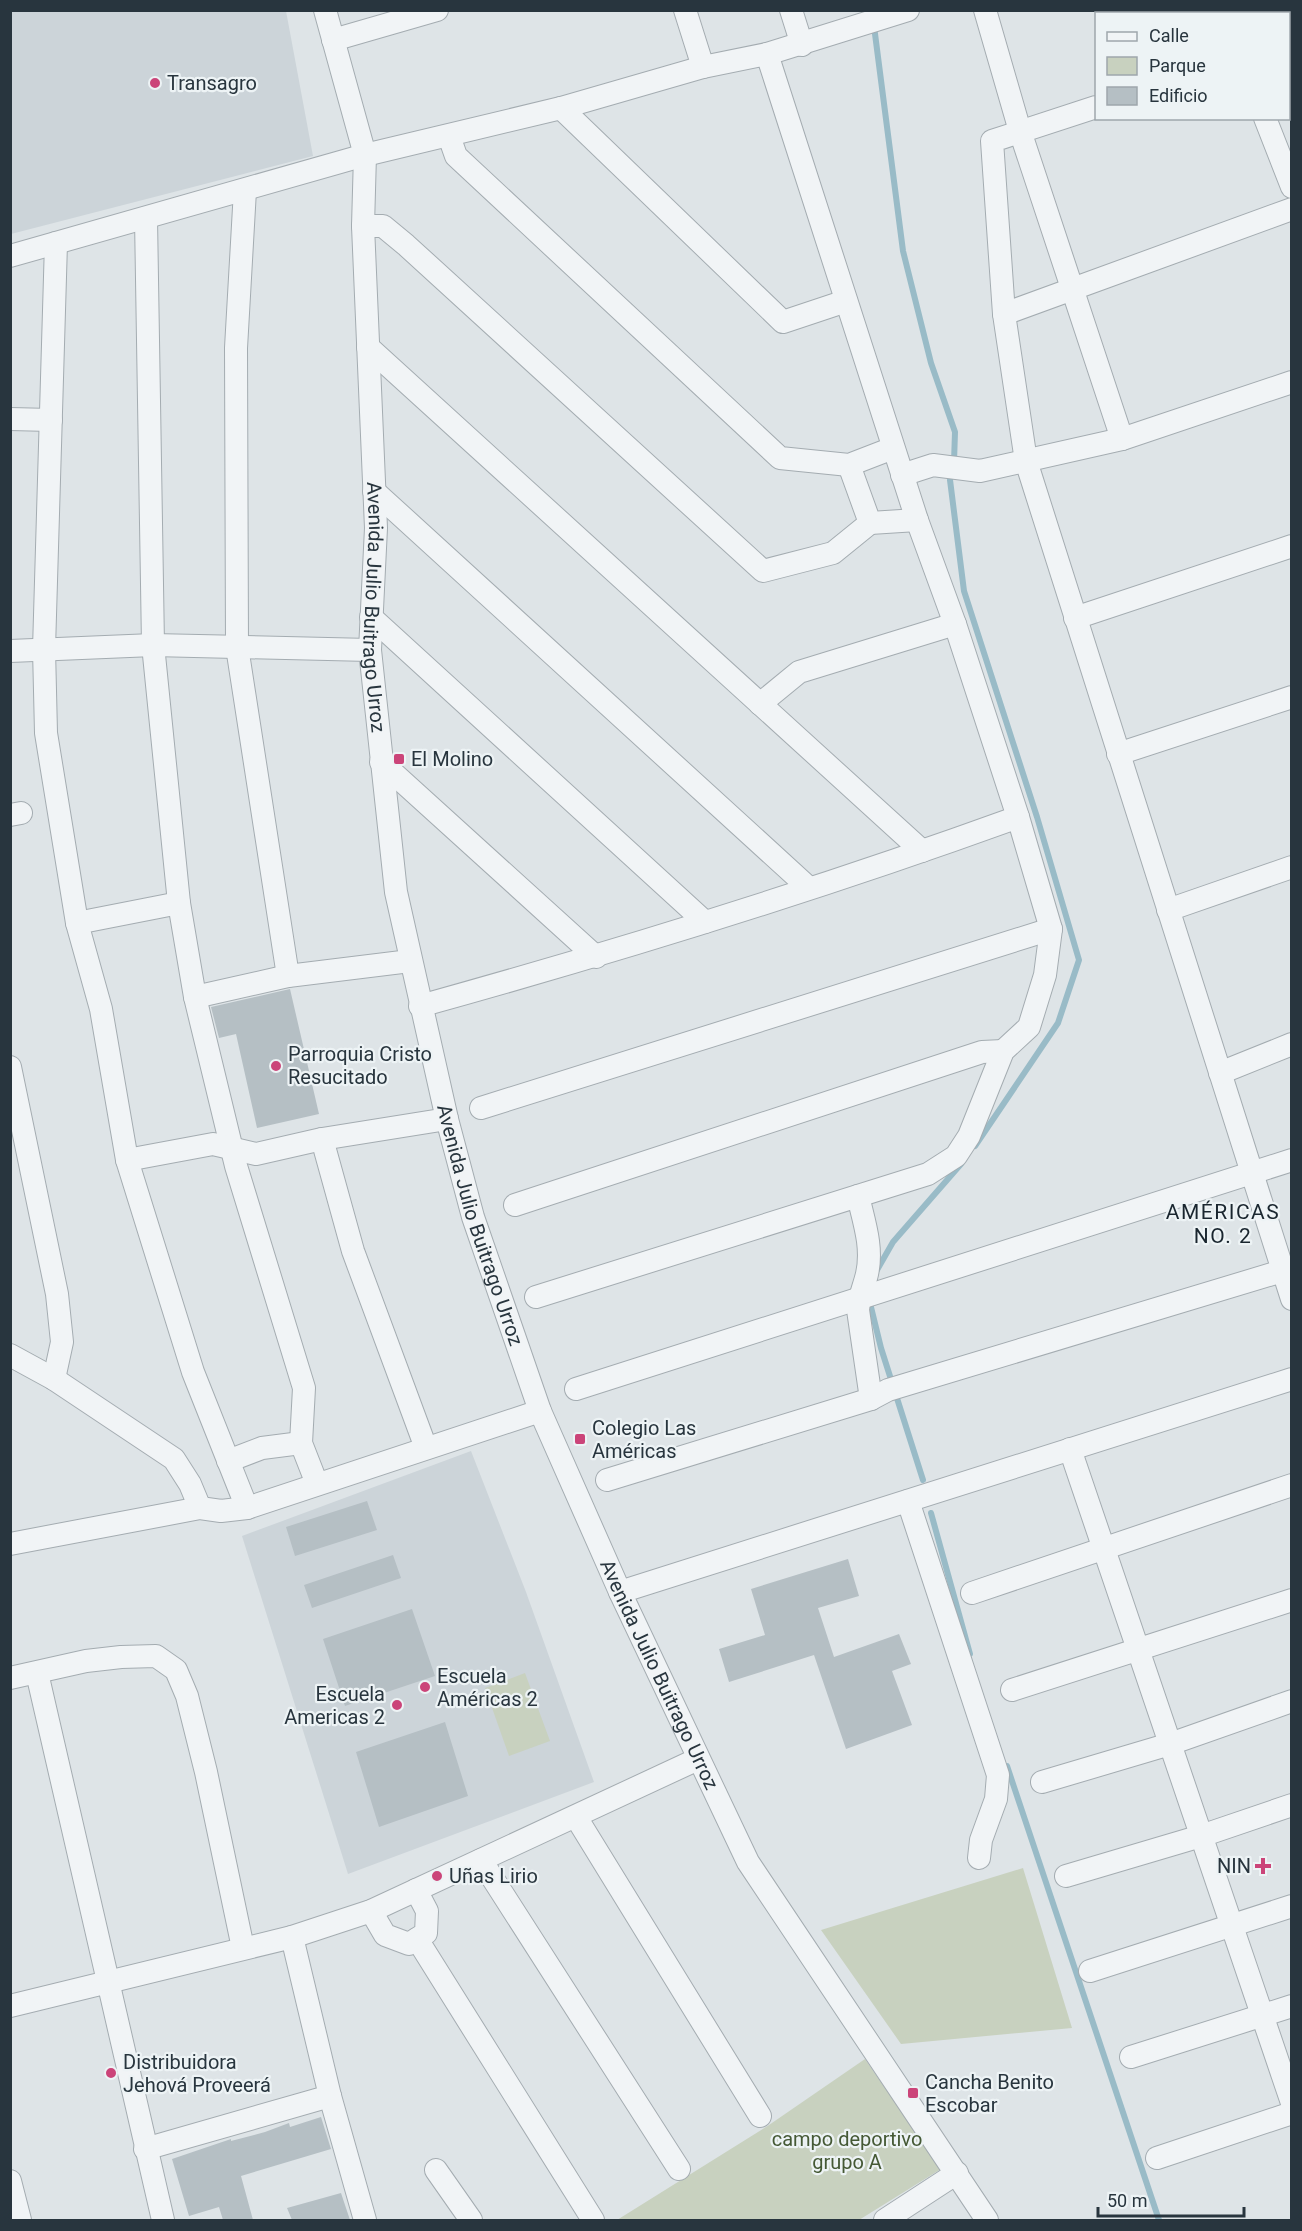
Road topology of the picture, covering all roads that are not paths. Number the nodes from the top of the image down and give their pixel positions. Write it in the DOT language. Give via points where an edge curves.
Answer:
graph roads {
  1 [pos="325,10"];
  2 [pos="437,10"];
  3 [pos="686,10"];
  4 [pos="791,10"];
  5 [pos="908,10"];
  6 [pos="985,10"];
  7 [pos="333,40"];
  8 [pos="802,45"];
  9 [pos="767,54"];
  10 [pos="703,67"];
  11 [pos="1095,107"];
  12 [pos="561,108"];
  13 [pos="1266,120"];
  14 [pos="1020,130"];
  15 [pos="449,136"];
  16 [pos="365,155"];
  17 [pos="1292,188"];
  18 [pos="245,190"];
  19 [pos="1292,209"];
  20 [pos="146,218"];
  21 [pos="363,226"];
  22 [pos="56,243"];
  23 [pos="10,256"];
  24 [pos="1072,289"];
  25 [pos="846,301"];
  26 [pos="1004,314"];
  27 [pos="368,347"];
  28 [pos="1292,382"];
  29 [pos="10,418"];
  30 [pos="51,420"];
  31 [pos="1122,439"];
  32 [pos="893,448"];
  33 [pos="1026,461"];
  34 [pos="849,465"];
  35 [pos="902,475"];
  36 [pos="374,491"];
  37 [pos="917,520"];
  38 [pos="870,523"];
  39 [pos="1292,546"];
  40 [pos="371,617"];
  41 [pos="1075,618"];
  42 [pos="955,624"];
  43 [pos="153,645"];
  44 [pos="237,647"];
  45 [pos="44,649"];
  46 [pos="370,650"];
  47 [pos="10,651"];
  48 [pos="1292,698"];
  49 [pos="760,704"];
  50 [pos="1118,754"];
  51 [pos="381,762"];
  52 [pos="1018,817"];
  53 [pos="922,851"];
  54 [pos="1292,867"];
  55 [pos="809,888"];
  56 [pos="179,903"];
  57 [pos="1168,910"];
  58 [pos="705,922"];
  59 [pos="77,923"];
  60 [pos="1051,929"];
  61 [pos="596,957"];
  62 [pos="411,961"];
  63 [pos="288,976"];
  64 [pos="195,997"];
  65 [pos="420,1006"];
  66 [pos="1292,1044"];
  67 [pos="1003,1051"];
  68 [pos="10,1067"];
  69 [pos="1220,1073"];
  70 [pos="481,1108"];
  71 [pos="447,1119"];
  72 [pos="322,1139"];
  73 [pos="233,1150"];
  74 [pos="127,1160"];
  75 [pos="1292,1160"];
  76 [pos="1251,1173"];
  77 [pos="858,1196"];
  78 [pos="515,1205"];
  79 [pos="1287,1269"];
  80 [pos="861,1296"];
  81 [pos="536,1297"];
  82 [pos="1292,1299"];
  83 [pos="10,1355"];
  84 [pos="54,1378"];
  85 [pos="1292,1379"];
  86 [pos="576,1389"];
  87 [pos="879,1394"];
  88 [pos="540,1411"];
  89 [pos="301,1443"];
  90 [pos="426,1448"];
  91 [pos="1070,1449"];
  92 [pos="228,1461"];
  93 [pos="607,1480"];
  94 [pos="317,1484"];
  95 [pos="1292,1485"];
  96 [pos="908,1501"];
  97 [pos="200,1508"];
  98 [pos="247,1508"];
  99 [pos="10,1544"];
  100 [pos="1103,1548"];
  101 [pos="637,1588"];
  102 [pos="972,1593"];
  103 [pos="1292,1600"];
  104 [pos="1137,1649"];
  105 [pos="37,1673"];
  106 [pos="10,1678"];
  107 [pos="1012,1690"];
  108 [pos="1292,1701"];
  109 [pos="1170,1744"];
  110 [pos="698,1759"];
  111 [pos="1042,1782"];
  112 [pos="1292,1804"];
  113 [pos="576,1817"];
  114 [pos="1201,1836"];
  115 [pos="979,1858"];
  116 [pos="481,1860"];
  117 [pos="1066,1876"];
  118 [pos="416,1890"];
  119 [pos="1292,1906"];
  120 [pos="371,1911"];
  121 [pos="1231,1925"];
  122 [pos="292,1937"];
  123 [pos="417,1939"];
  124 [pos="243,1948"];
  125 [pos="1090,1971"];
  126 [pos="110,1983"];
  127 [pos="10,2006"];
  128 [pos="1292,2006"];
  129 [pos="1262,2015"];
  130 [pos="1131,2057"];
  131 [pos="330,2096"];
  132 [pos="1292,2103"];
  133 [pos="1292,2113"];
  134 [pos="760,2116"];
  135 [pos="146,2149"];
  136 [pos="1157,2158"];
  137 [pos="679,2169"];
  138 [pos="436,2170"];
  139 [pos="957,2173"];
  140 [pos="10,2181"];
  141 [pos="20,2220"];
  142 [pos="163,2220"];
  143 [pos="364,2220"];
  144 [pos="471,2220"];
  145 [pos="593,2220"];
  146 [pos="885,2220"];
  147 [pos="987,2220"];
  1 -- 7 [label="street, Avenida Julio Buitrago Urroz"];
  2 -- 7 [label="street"];
  3 -- 10 [label="street"];
  4 -- 8 [label="street"];
  5 -- 8 [label="street"];
  6 -- 14 [label="street"];
  7 -- 16 [label="street, Avenida Julio Buitrago Urroz"];
  8 -- 9 [label="street"];
  9 -- 10 [label="street"];
  9 -- 25 [label="street"];
  10 -- 12 [label="street"];
  11 -- 14 [label="street"];
  12 -- 15 [label="street"];
  12 -- 25 [label="street" via="783,322"];
  13 -- 17 [label="street"];
  14 -- 24 [label="street"];
  14 -- 26 [label="street" via="992,141"];
  15 -- 16 [label="street"];
  15 -- 34 [label="street" via="456,156 780,458"];
  16 -- 18 [label="street"];
  16 -- 21 [label="street, Avenida Julio Buitrago Urroz"];
  18 -- 20 [label="street"];
  18 -- 44 [label="street" via="236,348"];
  19 -- 24 [label="street"];
  20 -- 22 [label="street"];
  20 -- 43 [label="street"];
  21 -- 27 [label="street, Avenida Julio Buitrago Urroz"];
  21 -- 38 [label="street" via="383,226 406,245 764,571 833,553"];
  22 -- 23 [label="street"];
  22 -- 30 [label="street"];
  24 -- 26 [label="street"];
  24 -- 31 [label="street"];
  25 -- 32 [label="street"];
  26 -- 33 [label="street"];
  27 -- 36 [label="street, Avenida Julio Buitrago Urroz"];
  27 -- 49 [label="street"];
  28 -- 31 [label="street"];
  29 -- 30 [label="street"];
  30 -- 45 [label="street"];
  31 -- 33 [label="street"];
  32 -- 34 [label="street"];
  32 -- 35 [label="street"];
  33 -- 35 [label="street" via="980,471 933,465"];
  33 -- 41 [label="street"];
  34 -- 38 [label="street"];
  35 -- 37 [label="street"];
  36 -- 40 [label="street, Avenida Julio Buitrago Urroz"];
  36 -- 55 [label="street"];
  37 -- 38 [label="street"];
  37 -- 42 [label="street"];
  39 -- 41 [label="street"];
  40 -- 46 [label="street, Avenida Julio Buitrago Urroz"];
  40 -- 58 [label="street"];
  41 -- 50 [label="street"];
  42 -- 49 [label="street" via="799,672"];
  42 -- 52 [label="street"];
  43 -- 44 [label="street"];
  43 -- 45 [label="street"];
  43 -- 56 [label="street"];
  44 -- 46 [label="street"];
  44 -- 63 [label="street"];
  45 -- 47 [label="street"];
  45 -- 59 [label="street" via="46,733"];
  46 -- 51 [label="street, Avenida Julio Buitrago Urroz"];
  48 -- 50 [label="street"];
  49 -- 53 [label="street"];
  50 -- 57 [label="street"];
  51 -- 61 [label="street"];
  51 -- 62 [label="street, Avenida Julio Buitrago Urroz" via="396,892"];
  52 -- 53 [label="street"];
  52 -- 60 [label="street"];
  53 -- 55 [label="street"];
  54 -- 57 [label="street"];
  55 -- 58 [label="street"];
  56 -- 59 [label="street"];
  56 -- 64 [label="street"];
  57 -- 69 [label="street"];
  58 -- 61 [label="street"];
  59 -- 74 [label="street" via="101,1009"];
  60 -- 67 [label="street" via="1044,975 1029,1027"];
  60 -- 70 [label="street"];
  61 -- 65 [label="street"];
  62 -- 63 [label="street"];
  62 -- 65 [label="street, Avenida Julio Buitrago Urroz"];
  63 -- 64 [label="street"];
  64 -- 73 [label="street"];
  65 -- 71 [label="street, Avenida Julio Buitrago Urroz"];
  66 -- 69 [label="street"];
  67 -- 77 [label="street" via="969,1136 956,1156 928,1174"];
  67 -- 78 [label="street" via="982,1052"];
  68 -- 84 [label="street" via="57,1294 62,1342"];
  69 -- 76 [label="street"];
  71 -- 72 [label="street"];
  71 -- 88 [label="street, Avenida Julio Buitrago Urroz" via="473,1217"];
  72 -- 73 [label="street" via="256,1154"];
  72 -- 90 [label="street" via="353,1251"];
  73 -- 74 [label="street" via="213,1144"];
  73 -- 89 [label="street" via="304,1388"];
  74 -- 92 [label="street" via="193,1372"];
  75 -- 76 [label="street"];
  76 -- 79 [label="street"];
  76 -- 80 [label="street"];
  77 -- 80 [label="street" via="869,1242"];
  77 -- 81 [label="street"];
  79 -- 82 [label="street"];
  79 -- 87 [label="street"];
  80 -- 86 [label="street"];
  80 -- 87 [label="street" via="858,1310"];
  83 -- 84 [label="street"];
  84 -- 97 [label="street" via="174,1459"];
  85 -- 91 [label="street"];
  87 -- 93 [label="street"];
  88 -- 90 [label="street"];
  88 -- 101 [label="street, Avenida Julio Buitrago Urroz"];
  89 -- 92 [label="street" via="262,1448"];
  89 -- 94 [label="street"];
  90 -- 94 [label="street"];
  91 -- 96 [label="street"];
  91 -- 100 [label="street"];
  92 -- 98 [label="street"];
  94 -- 98 [label="street"];
  95 -- 100 [label="street"];
  96 -- 101 [label="street"];
  96 -- 115 [label="street" via="998,1775 996,1799 981,1840"];
  97 -- 98 [label="street"];
  97 -- 99 [label="street"];
  100 -- 102 [label="street"];
  100 -- 104 [label="street"];
  101 -- 110 [label="street, Avenida Julio Buitrago Urroz"];
  103 -- 104 [label="street"];
  104 -- 107 [label="street"];
  104 -- 109 [label="street"];
  105 -- 106 [label="street"];
  105 -- 124 [label="street" via="86,1661 156,1656 176,1670 187,1696 206,1772"];
  105 -- 126 [label="street"];
  108 -- 109 [label="street"];
  109 -- 111 [label="street"];
  109 -- 114 [label="street"];
  110 -- 113 [label="street"];
  110 -- 139 [label="street, Avenida Julio Buitrago Urroz" via="748,1862"];
  112 -- 114 [label="street"];
  113 -- 116 [label="street"];
  113 -- 134 [label="street"];
  114 -- 117 [label="street"];
  114 -- 121 [label="street"];
  116 -- 118 [label="street"];
  116 -- 137 [label="street"];
  118 -- 120 [label="street"];
  118 -- 123 [label="street" via="427,1911 426,1933"];
  119 -- 121 [label="street"];
  120 -- 122 [label="street"];
  120 -- 123 [label="street" via="385,1935 409,1944"];
  121 -- 125 [label="street"];
  121 -- 129 [label="street"];
  122 -- 124 [label="street"];
  122 -- 131 [label="street"];
  123 -- 145 [label="street"];
  124 -- 126 [label="street"];
  126 -- 127 [label="street"];
  126 -- 135 [label="street"];
  128 -- 129 [label="street"];
  129 -- 130 [label="street"];
  129 -- 132 [label="street"];
  131 -- 135 [label="street"];
  131 -- 143 [label="street"];
  133 -- 136 [label="street"];
  135 -- 142 [label="street"];
  138 -- 144 [label="street"];
  139 -- 146 [label="street"];
  139 -- 147 [label="street, Avenida Julio Buitrago Urroz"];
  140 -- 141 [label="street"];
}
